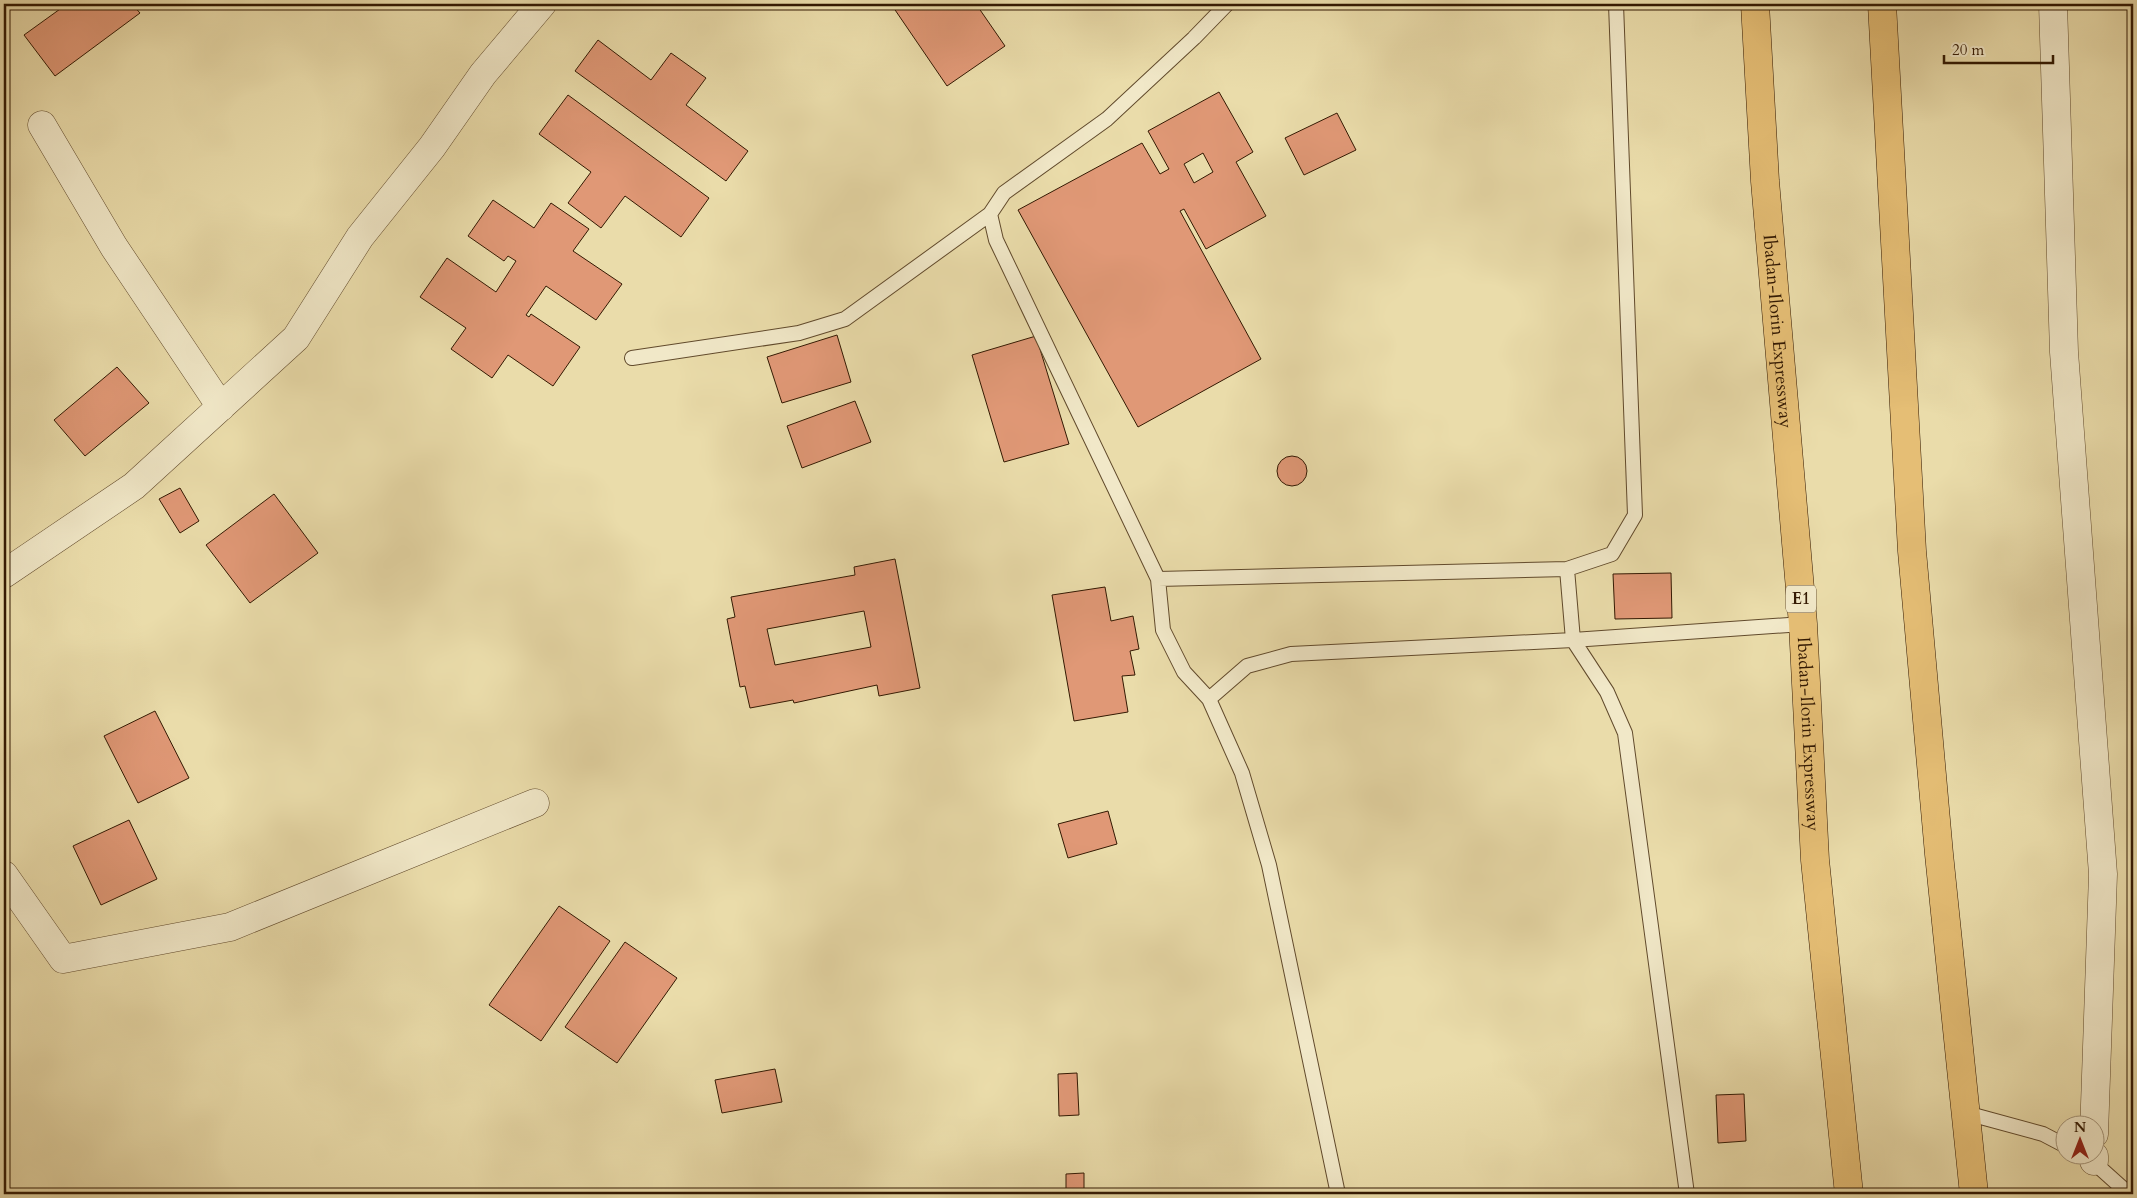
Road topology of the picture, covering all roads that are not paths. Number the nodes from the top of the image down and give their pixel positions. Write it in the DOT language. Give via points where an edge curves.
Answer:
graph roads {
  1 [pos="542,4"];
  2 [pos="1227,4"];
  3 [pos="1616,4"];
  4 [pos="1755,4"];
  5 [pos="1882,4"];
  6 [pos="2053,4"];
  7 [pos="42,125"];
  8 [pos="990,214"];
  9 [pos="632,358"];
  10 [pos="221,407"];
  11 [pos="1567,569"];
  12 [pos="4,574"];
  13 [pos="1158,579"];
  14 [pos="1803,624"];
  15 [pos="1573,640"];
  16 [pos="1209,698"];
  17 [pos="535,803"];
  18 [pos="4,875"];
  19 [pos="1966,1113"];
  20 [pos="2095,1116"];
  21 [pos="2054,1140"];
  22 [pos="2099,1166"];
  23 [pos="1338,1194"];
  24 [pos="1687,1194"];
  25 [pos="1848,1194"];
  26 [pos="1974,1194"];
  27 [pos="2129,1194"];
  1 -- 10 [label="street" via="483,74 432,147 360,237 296,338"];
  2 -- 8 [label="lane" via="1107,119 1004,193"];
  3 -- 11 [label="lane" via="1635,515 1612,554"];
  4 -- 14 [label="highway, Ibadan-Ilorin Expressway / E1" via="1766,191"];
  5 -- 19 [label="highway" via="1912,550"];
  6 -- 20 [label="street" via="2064,352 2103,874"];
  7 -- 10 [label="street" via="114,247"];
  8 -- 9 [label="lane" via="845,319 799,333"];
  8 -- 13 [label="lane" via="996,240"];
  10 -- 12 [label="street" via="134,486"];
  11 -- 13 [label="lane"];
  11 -- 15 [label="lane"];
  13 -- 16 [label="lane" via="1163,630 1184,672"];
  14 -- 15 [label="lane"];
  14 -- 25 [label="highway, Ibadan-Ilorin Expressway / E1" via="1815,860"];
  15 -- 16 [label="lane" via="1291,654 1247,666"];
  15 -- 24 [label="lane" via="1608,692 1625,733"];
  16 -- 23 [label="lane" via="1242,773 1269,865"];
  17 -- 18 [label="street" via="230,927 63,959"];
  19 -- 21 [label="lane"];
  19 -- 26 [label="highway"];
  22 -- 27 [label="lane"];
}
